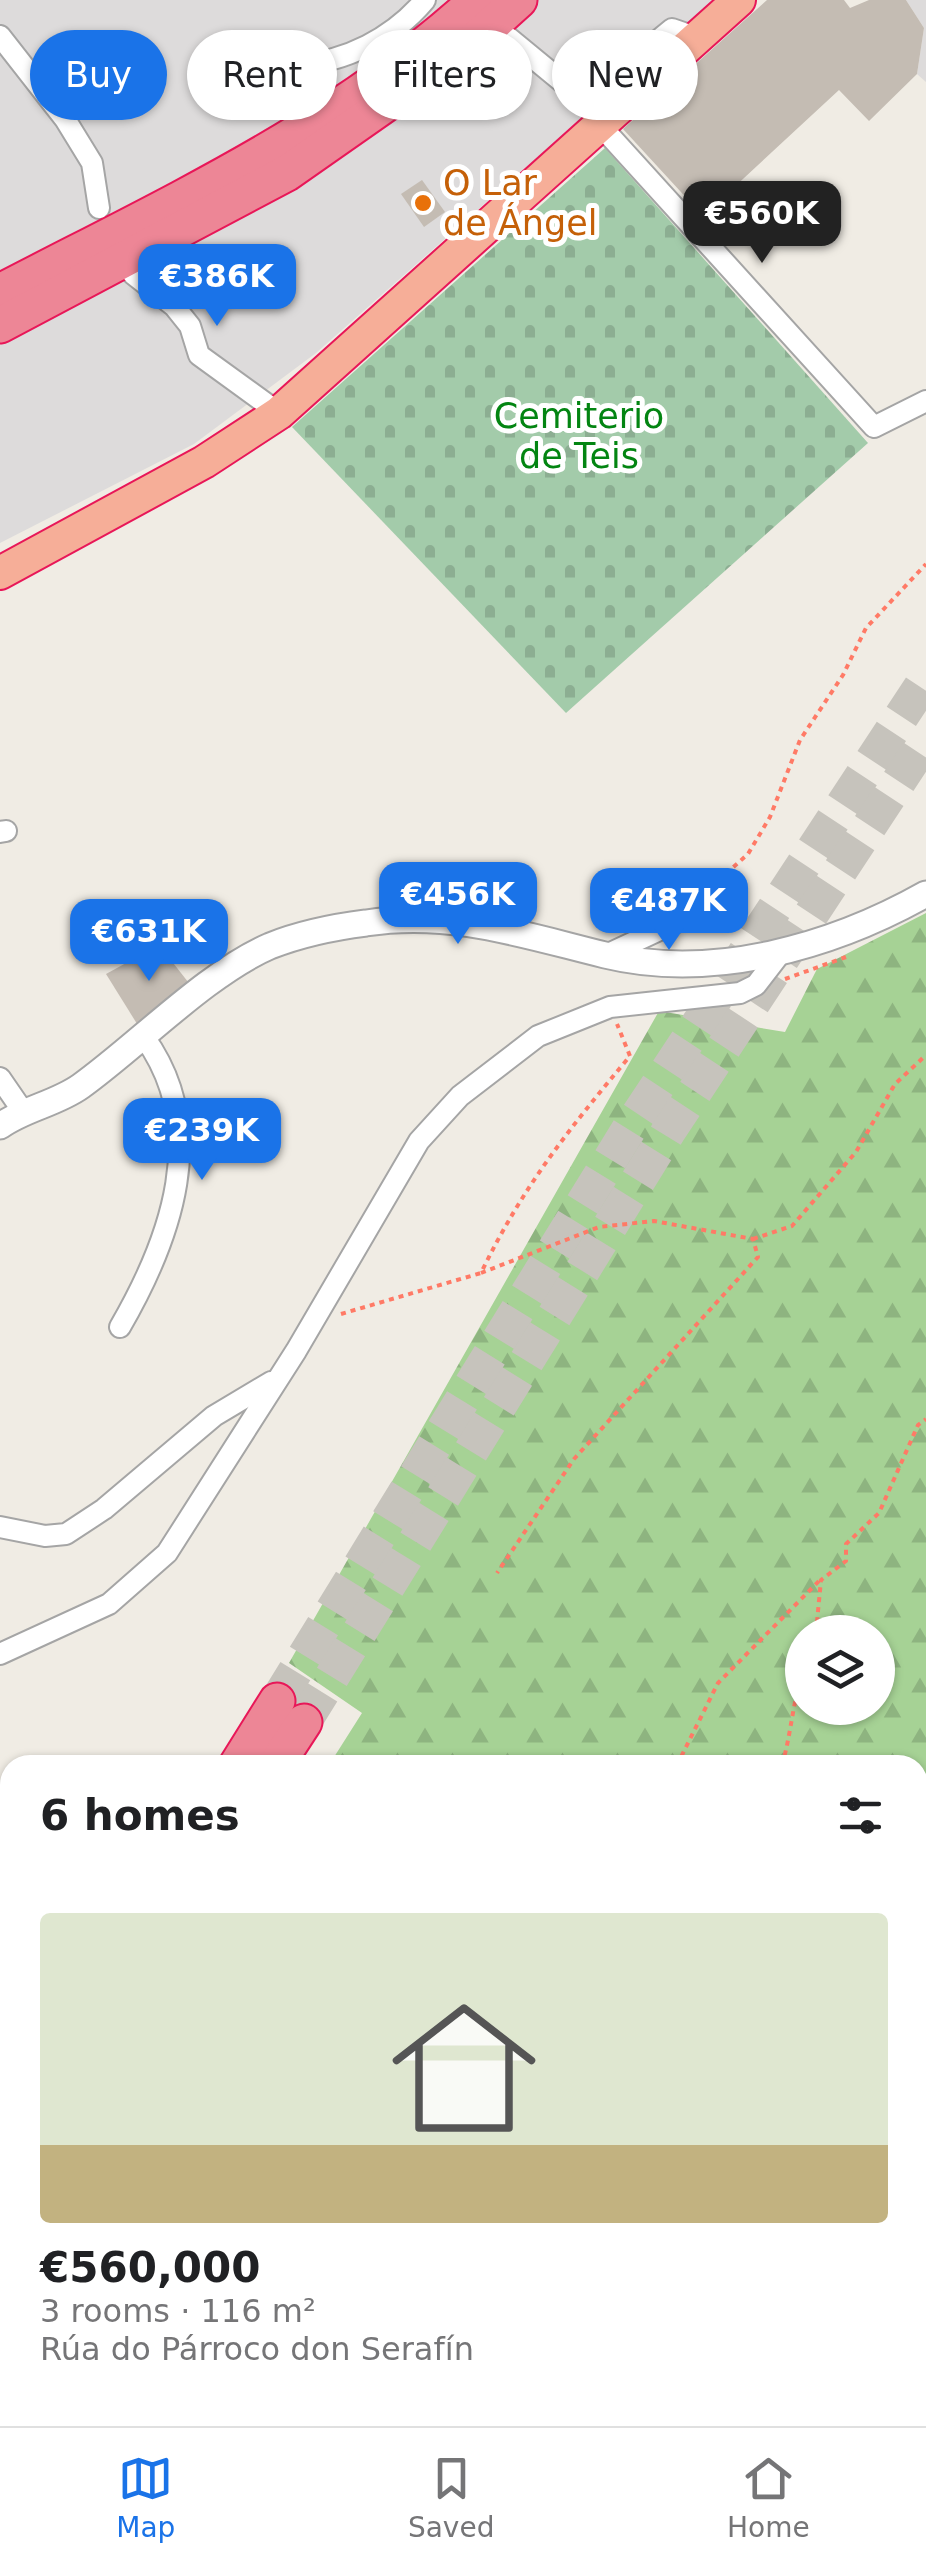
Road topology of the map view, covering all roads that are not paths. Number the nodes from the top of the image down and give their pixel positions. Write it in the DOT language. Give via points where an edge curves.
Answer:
graph roads {
  1 [pos="426,0"];
  2 [pos="477,0"];
  3 [pos="519,0"];
  4 [pos="739,0"];
  5 [pos="0,36"];
  6 [pos="698,38"];
  7 [pos="532,57"];
  8 [pos="337,60"];
  9 [pos="552,74"];
  10 [pos="604,120"];
  11 [pos="599,124"];
  12 [pos="98,208"];
  13 [pos="134,274"];
  14 [pos="0,292"];
  15 [pos="0,325"];
  16 [pos="926,401"];
  17 [pos="278,413"];
  18 [pos="0,573"];
  19 [pos="926,894"];
  20 [pos="710,906"];
  21 [pos="782,950"];
  22 [pos="606,955"];
  23 [pos="144,1037"];
  24 [pos="0,1078"];
  25 [pos="22,1110"];
  26 [pos="0,1126"];
  27 [pos="120,1327"];
  28 [pos="279,1378"];
  29 [pos="0,1527"];
  30 [pos="0,1654"];
  31 [pos="247,1755"];
  32 [pos="279,1755"];
  1 -- 8 [label="street" via="378,40"];
  2 -- 14 [label="highway" via="372,85 284,142"];
  3 -- 15 [label="highway" via="452,58 287,173"];
  4 -- 6 [label="highway"];
  5 -- 12 [label="street" via="92,163"];
  7 -- 9 [label="street"];
  10 -- 11 [label="highway"];
  11 -- 16 [label="street" via="874,428"];
  11 -- 17 [label="highway"];
  13 -- 17 [label="street" via="174,306 190,326 199,355"];
  17 -- 18 [label="highway" via="204,462"];
  19 -- 21 [label="street" via="864,926"];
  20 -- 22 [label="street"];
  21 -- 22 [label="street" via="700,964"];
  21 -- 28 [label="street" via="756,985 740,993 610,1007 538,1036 501,1061 439,1116"];
  22 -- 23 [label="street" via="463,920 412,918 332,928 237,964"];
  23 -- 25 [label="street" via="77,1089"];
  23 -- 27 [label="street" via="162,1072 182,1159 165,1238"];
  24 -- 25 [label="street"];
  25 -- 26 [label="street"];
  28 -- 29 [label="street" via="214,1416 66,1534"];
  28 -- 30 [label="street" via="167,1554 109,1604"];
  31 -- 32 [label="highway" via="290,1711"];
}
